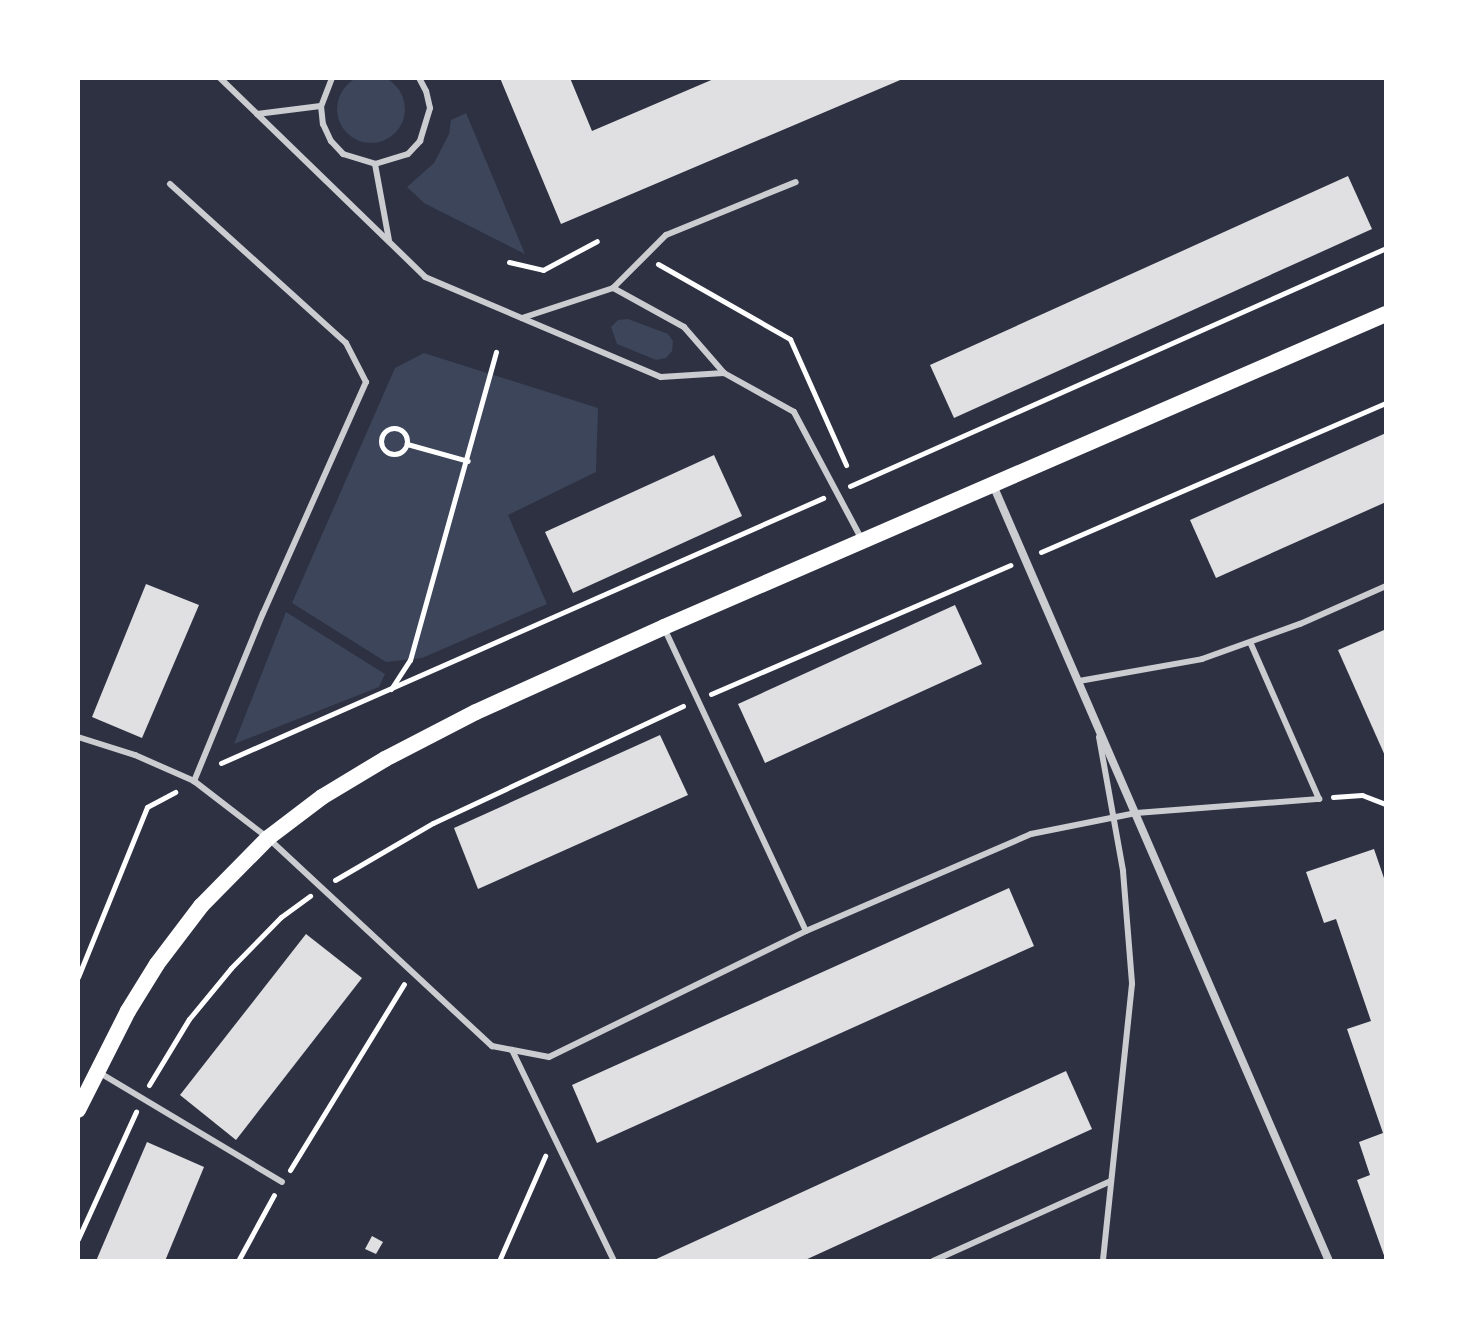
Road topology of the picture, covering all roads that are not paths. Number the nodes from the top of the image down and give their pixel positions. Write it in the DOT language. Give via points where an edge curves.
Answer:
graph roads {
  1 [pos="220,78"];
  2 [pos="332,78"];
  3 [pos="419,78"];
  4 [pos="321,106"];
  5 [pos="257,114"];
  6 [pos="375,164"];
  7 [pos="796,182"];
  8 [pos="170,184"];
  9 [pos="389,241"];
  10 [pos="613,288"];
  11 [pos="1386,314"];
  12 [pos="522,318"];
  13 [pos="724,373"];
  14 [pos="993,485"];
  15 [pos="863,542"];
  16 [pos="1386,586"];
  17 [pos="664,627"];
  18 [pos="1250,642"];
  19 [pos="1079,681"];
  20 [pos="1095,718"];
  21 [pos="78,737"];
  22 [pos="194,781"];
  23 [pos="1136,813"];
  24 [pos="1114,819"];
  25 [pos="268,838"];
  26 [pos="806,931"];
  27 [pos="512,1050"];
  28 [pos="97,1072"];
  29 [pos="78,1110"];
  30 [pos="1111,1181"];
  31 [pos="282,1182"];
  32 [pos="1101,1260"];
  33 [pos="614,1261"];
  34 [pos="933,1261"];
  35 [pos="1329,1261"];
  1 -- 5 [label="lane"];
  2 -- 4 [label="lane"];
  3 -- 6 [label="lane" via="430,108 420,141 408,154"];
  4 -- 5 [label="lane"];
  4 -- 6 [label="lane" via="323,124 343,154"];
  5 -- 9 [label="lane"];
  6 -- 9 [label="lane"];
  7 -- 10 [label="lane" via="666,235"];
  8 -- 22 [label="lane" via="346,343 366,382"];
  9 -- 12 [label="lane" via="425,277"];
  10 -- 12 [label="lane"];
  10 -- 13 [label="lane" via="684,327"];
  11 -- 14 [label="main road"];
  12 -- 13 [label="lane" via="661,377"];
  13 -- 15 [label="lane" via="794,412"];
  14 -- 15 [label="main road"];
  14 -- 19 [label="street"];
  15 -- 17 [label="main road"];
  16 -- 18 [label="lane"];
  17 -- 25 [label="main road" via="385,759"];
  17 -- 26 [label="lane"];
  18 -- 19 [label="lane" via="1202,659"];
  18 -- 23 [label="lane" via="1319,799"];
  19 -- 20 [label="street"];
  20 -- 23 [label="street"];
  20 -- 24 [label="lane"];
  21 -- 22 [label="lane"];
  22 -- 25 [label="lane"];
  23 -- 24 [label="lane"];
  23 -- 35 [label="street"];
  24 -- 26 [label="lane" via="1031,834"];
  24 -- 30 [label="lane" via="1132,984"];
  25 -- 27 [label="lane" via="492,1046"];
  25 -- 28 [label="main road" via="201,906 157,964"];
  26 -- 27 [label="lane" via="549,1057"];
  27 -- 33 [label="lane"];
  28 -- 29 [label="main road"];
  28 -- 31 [label="lane"];
  30 -- 32 [label="lane"];
  30 -- 34 [label="lane"];
}
